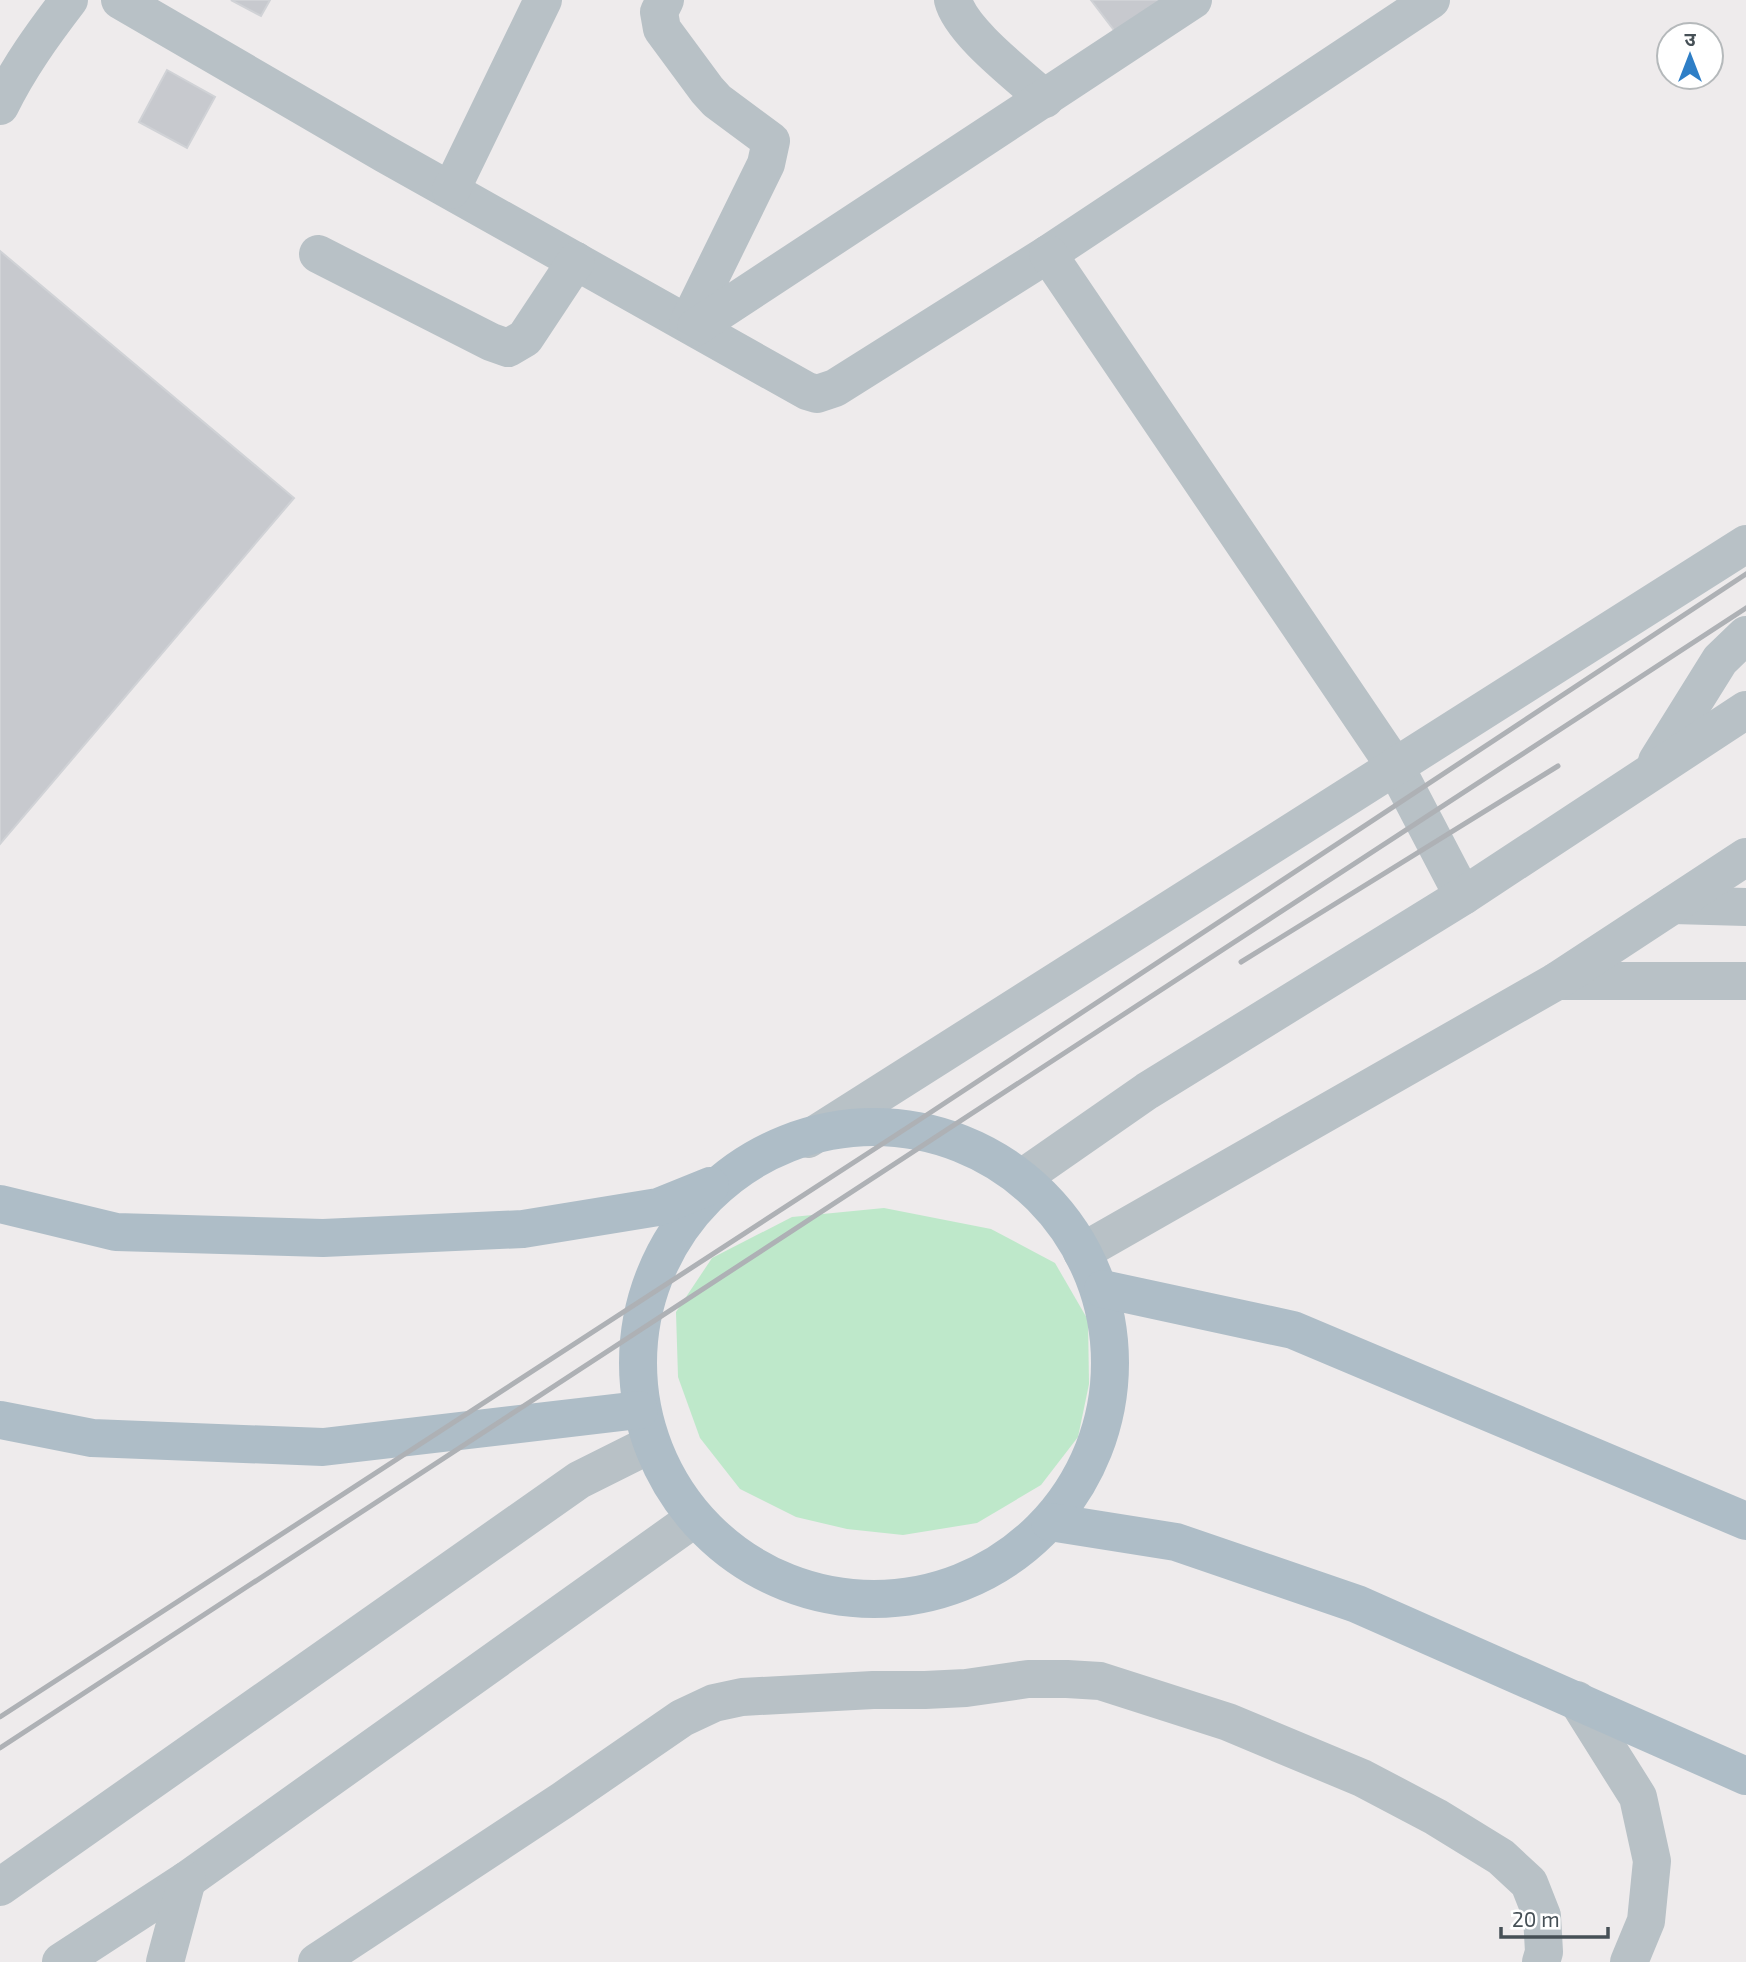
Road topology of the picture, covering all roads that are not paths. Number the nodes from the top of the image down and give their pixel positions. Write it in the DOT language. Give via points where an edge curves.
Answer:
graph roads {
  1 [pos="69,0"];
  2 [pos="120,0"];
  3 [pos="543,0"];
  4 [pos="665,0"];
  5 [pos="953,0"];
  6 [pos="1193,0"];
  7 [pos="1431,0"];
  8 [pos="1045,99"];
  9 [pos="0,106"];
  10 [pos="451,190"];
  11 [pos="318,254"];
  12 [pos="1048,254"];
  13 [pos="576,261"];
  14 [pos="692,325"];
  15 [pos="1746,544"];
  16 [pos="1746,635"];
  17 [pos="1746,710"];
  18 [pos="1396,768"];
  19 [pos="1651,771"];
  20 [pos="1746,858"];
  21 [pos="1463,896"];
  22 [pos="1673,905"];
  23 [pos="1746,907"];
  24 [pos="1557,981"];
  25 [pos="1746,981"];
  26 [pos="808,1139"];
  27 [pos="1022,1178"];
  28 [pos="723,1181"];
  29 [pos="0,1204"];
  30 [pos="1082,1252"];
  31 [pos="1103,1289"];
  32 [pos="0,1420"];
  33 [pos="645,1427"];
  34 [pos="695,1518"];
  35 [pos="1746,1521"];
  36 [pos="1050,1522"];
  37 [pos="1577,1700"];
  38 [pos="1746,1776"];
  39 [pos="187,1880"];
  40 [pos="0,1888"];
  41 [pos="61,1962"];
  42 [pos="164,1962"];
  43 [pos="317,1962"];
  44 [pos="1541,1962"];
  45 [pos="1629,1962"];
  1 -- 9 [label="street" via="14,78"];
  2 -- 10 [label="street"];
  3 -- 10 [label="street"];
  4 -- 14 [label="street" via="659,12 662,29 707,90 771,141 766,164"];
  5 -- 8 [label="street" via="974,34"];
  6 -- 8 [label="street"];
  7 -- 12 [label="street"];
  8 -- 14 [label="street"];
  10 -- 13 [label="street"];
  11 -- 13 [label="street" via="508,348 524,338"];
  12 -- 14 [label="street" via="817,394"];
  12 -- 18 [label="street"];
  13 -- 14 [label="street"];
  15 -- 18 [label="street"];
  16 -- 19 [label="street" via="1720,660"];
  17 -- 19 [label="street"];
  18 -- 21 [label="street"];
  18 -- 26 [label="street"];
  19 -- 21 [label="street"];
  20 -- 22 [label="street"];
  21 -- 27 [label="street" via="1147,1091"];
  22 -- 23 [label="street"];
  22 -- 24 [label="street"];
  24 -- 25 [label="street"];
  24 -- 30 [label="street"];
  26 -- 27 [label="main road" via="842,1129 907,1129 970,1147"];
  26 -- 28 [label="main road" via="779,1147"];
  27 -- 30 [label="main road" via="1065,1222"];
  28 -- 29 [label="main road" via="658,1207 523,1229 323,1238 116,1232"];
  28 -- 33 [label="main road" via="685,1220 656,1269 640,1323 637,1378"];
  30 -- 31 [label="main road"];
  31 -- 35 [label="main road" via="1293,1330"];
  31 -- 36 [label="main road" via="1111,1339 1108,1405 1088,1468"];
  32 -- 33 [label="main road" via="92,1438 323,1447"];
  33 -- 34 [label="main road" via="666,1478"];
  33 -- 40 [label="street" via="579,1480"];
  34 -- 36 [label="main road" via="730,1551 772,1577 845,1598 920,1595 992,1569"];
  34 -- 39 [label="street"];
  36 -- 37 [label="main road" via="1189,1546 1357,1604"];
  37 -- 38 [label="main road"];
  37 -- 45 [label="street" via="1638,1797 1652,1861 1646,1921"];
  39 -- 41 [label="street"];
  39 -- 42 [label="street"];
  43 -- 44 [label="street" via="682,1718 714,1703 966,1688 1028,1679 1100,1681 1228,1722 1362,1778 1436,1818 1501,1857 1528,1883 1542,1916"];
}
